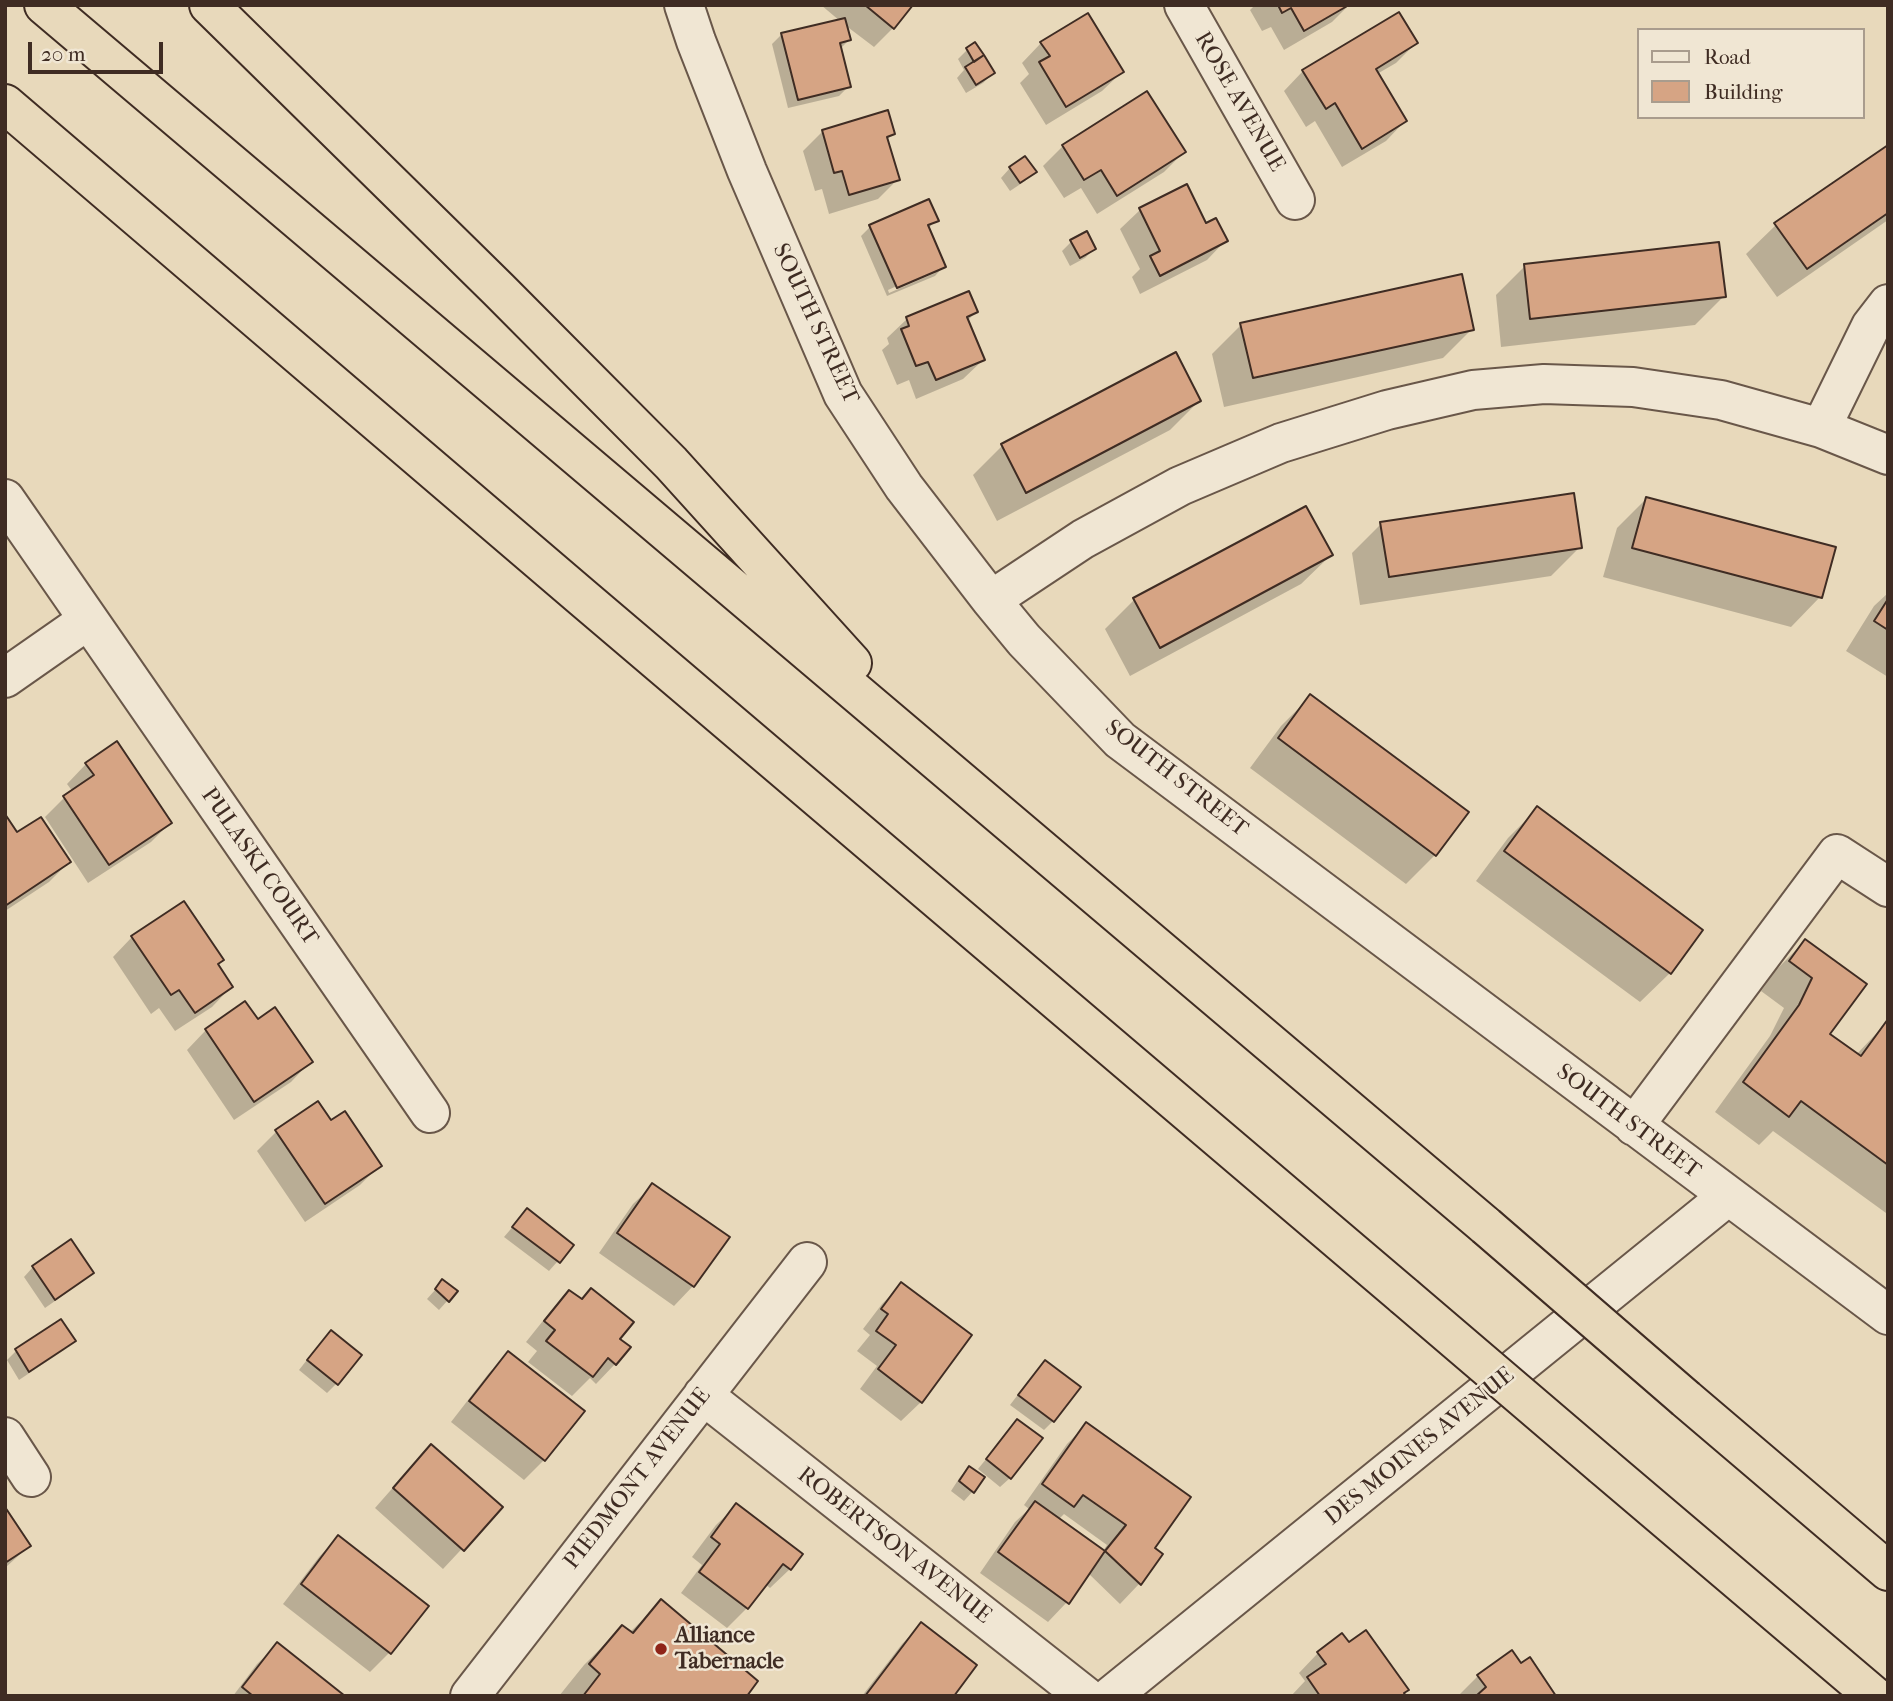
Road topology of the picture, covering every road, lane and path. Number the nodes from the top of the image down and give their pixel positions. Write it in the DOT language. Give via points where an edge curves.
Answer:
graph roads {
  1 [pos="44,5"];
  2 [pos="209,5"];
  3 [pos="684,5"];
  4 [pos="1184,5"];
  5 [pos="5,104"];
  6 [pos="1295,200"];
  7 [pos="1888,304"];
  8 [pos="1821,428"];
  9 [pos="1888,455"];
  10 [pos="5,499"];
  11 [pos="990,600"];
  12 [pos="88,620"];
  13 [pos="5,678"];
  14 [pos="957,779"];
  15 [pos="1888,887"];
  16 [pos="430,1113"];
  17 [pos="1634,1126"];
  18 [pos="1728,1196"];
  19 [pos="807,1262"];
  20 [pos="1888,1315"];
  21 [pos="703,1395"];
  22 [pos="5,1437"];
  23 [pos="31,1477"];
  24 [pos="1888,1571"];
  25 [pos="470,1696"];
  26 [pos="1086,1696"];
  27 [pos="1111,1696"];
  28 [pos="1874,1696"];
  1 -- 14 [label="highway"];
  2 -- 14 [label="highway" via="671,463"];
  3 -- 11 [label="street, SOUTH STREET" via="747,171 843,394 904,487"];
  4 -- 6 [label="street, ROSE AVENUE"];
  5 -- 28 [label="highway, bridge"];
  7 -- 8 [label="street" via="1871,326"];
  8 -- 9 [label="street"];
  8 -- 11 [label="street" via="1721,400 1633,387 1544,384 1473,390 1387,410 1281,443 1180,486 1083,539"];
  10 -- 12 [label="street, PULASKI COURT"];
  11 -- 17 [label="street, SOUTH STREET" via="1119,740"];
  12 -- 13 [label="street"];
  12 -- 16 [label="street, PULASKI COURT"];
  14 -- 24 [label="highway, bridge"];
  15 -- 17 [label="street" via="1837,854"];
  17 -- 18 [label="street, SOUTH STREET"];
  18 -- 20 [label="street, SOUTH STREET"];
  18 -- 27 [label="street, DES MOINES AVENUE"];
  19 -- 21 [label="street, PIEDMONT AVENUE"];
  21 -- 25 [label="street, PIEDMONT AVENUE"];
  21 -- 26 [label="street, ROBERTSON AVENUE"];
  22 -- 23 [label="street"];
}
